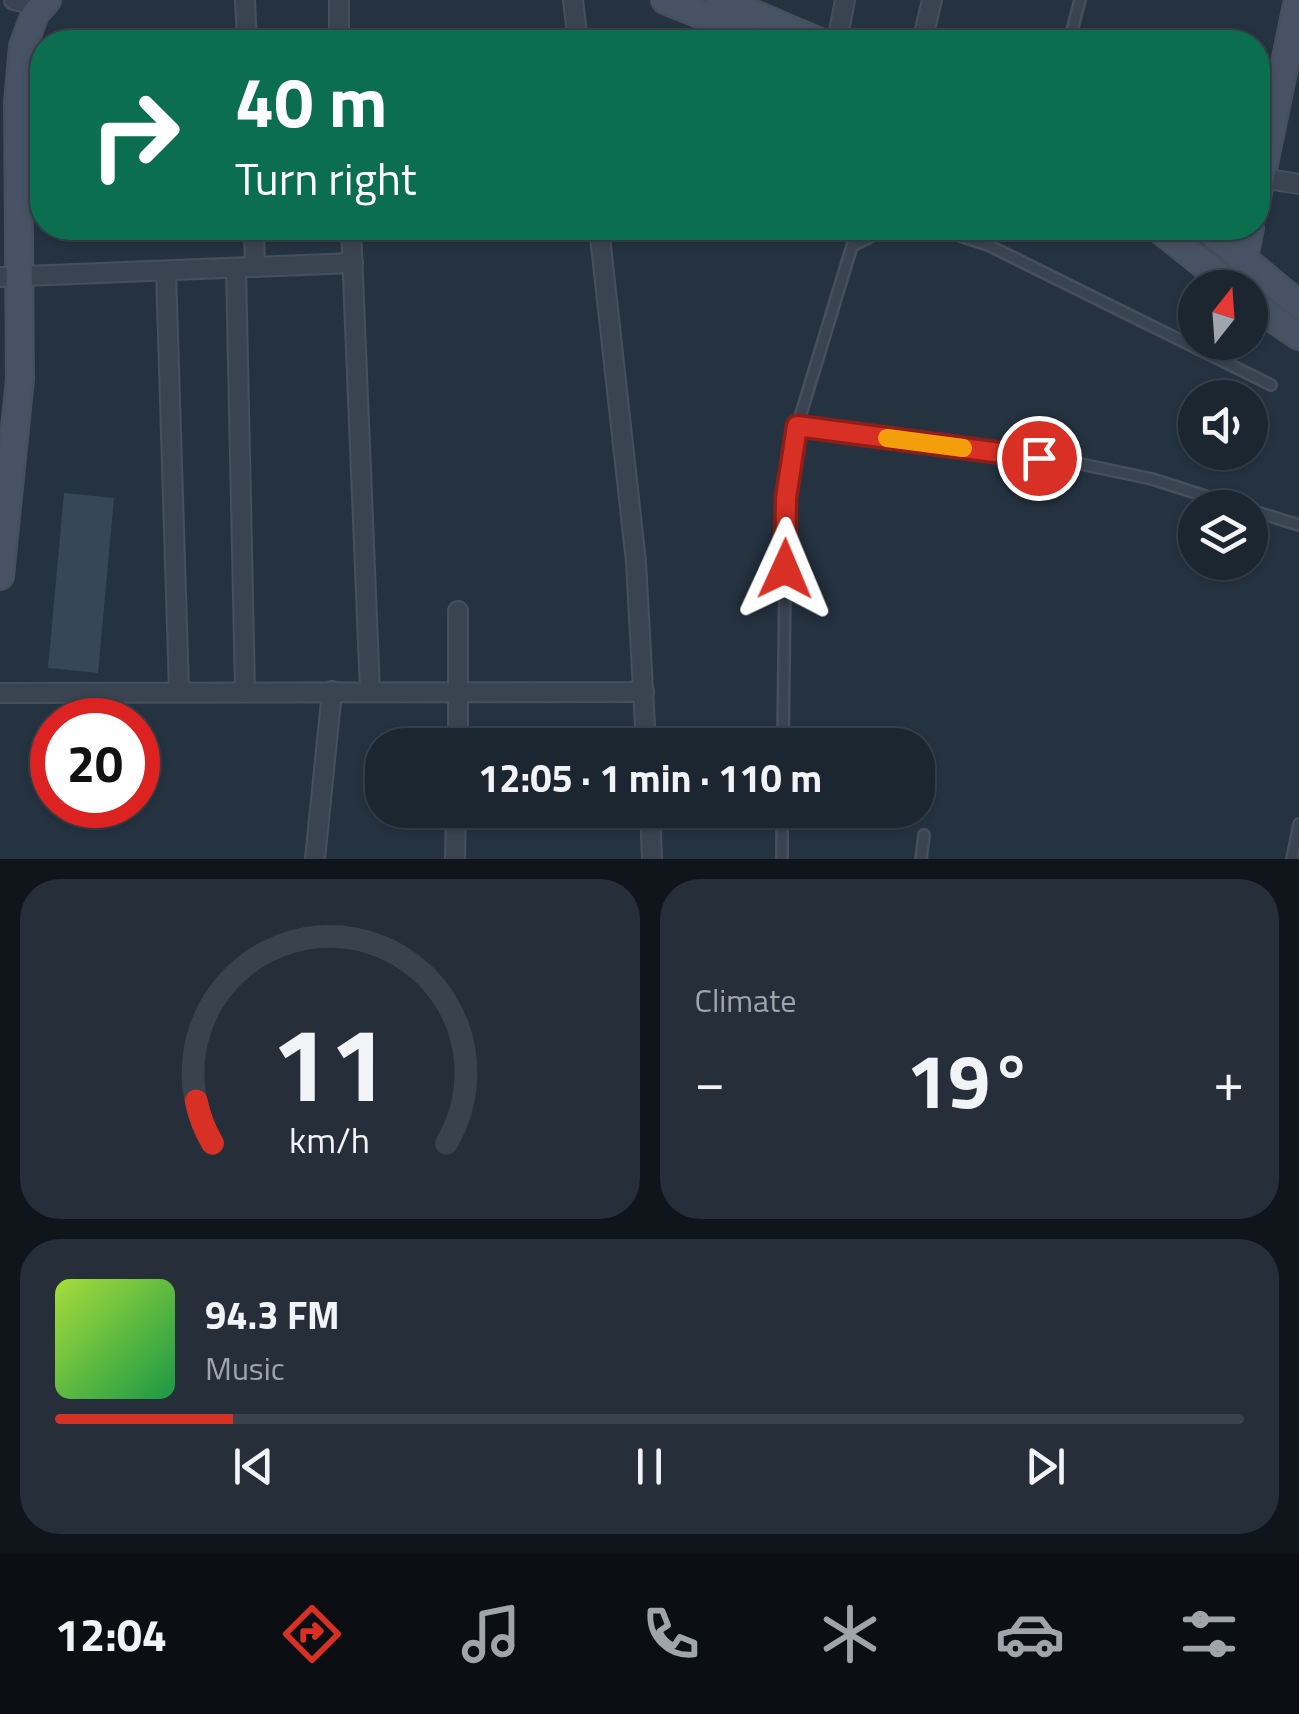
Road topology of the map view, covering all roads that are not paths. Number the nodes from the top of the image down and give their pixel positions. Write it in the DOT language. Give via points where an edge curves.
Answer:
graph roads {
  1 [pos="14,0"];
  2 [pos="246,0"];
  3 [pos="339,0"];
  4 [pos="573,0"];
  5 [pos="665,0"];
  6 [pos="845,0"];
  7 [pos="932,0"];
  8 [pos="1080,0"];
  9 [pos="1298,0"];
  10 [pos="733,2"];
  11 [pos="44,3"];
  12 [pos="247,30"];
  13 [pos="340,30"];
  14 [pos="577,30"];
  15 [pos="739,30"];
  16 [pos="794,30"];
  17 [pos="839,30"];
  18 [pos="925,30"];
  19 [pos="1072,30"];
  20 [pos="1294,42"];
  21 [pos="1270,140"];
  22 [pos="1299,184"];
  23 [pos="1270,185"];
  24 [pos="252,240"];
  25 [pos="352,240"];
  26 [pos="600,240"];
  27 [pos="864,240"];
  28 [pos="974,240"];
  29 [pos="1174,240"];
  30 [pos="1222,240"];
  31 [pos="1248,240"];
  32 [pos="1244,257"];
  33 [pos="354,263"];
  34 [pos="246,267"];
  35 [pos="1213,270"];
  36 [pos="1241,270"];
  37 [pos="166,271"];
  38 [pos="10,277"];
  39 [pos="1299,304"];
  40 [pos="1268,315"];
  41 [pos="1299,336"];
  42 [pos="1271,384"];
  43 [pos="797,426"];
  44 [pos="1186,490"];
  45 [pos="1268,516"];
  46 [pos="1299,525"];
  47 [pos="0,576"];
  48 [pos="458,611"];
  49 [pos="179,691"];
  50 [pos="245,691"];
  51 [pos="332,691"];
  52 [pos="370,691"];
  53 [pos="459,691"];
  54 [pos="0,692"];
  55 [pos="644,692"];
  56 [pos="458,728"];
  57 [pos="645,728"];
  58 [pos="783,728"];
  59 [pos="1299,824"];
  60 [pos="456,828"];
  61 [pos="651,828"];
  62 [pos="782,828"];
  63 [pos="924,836"];
  64 [pos="315,859"];
  65 [pos="455,859"];
  66 [pos="652,859"];
  67 [pos="782,859"];
  68 [pos="921,859"];
  69 [pos="1292,859"];
  1 -- 11 [label="street"];
  2 -- 12 [label="street"];
  3 -- 13 [label="street"];
  4 -- 14 [label="street"];
  5 -- 15 [label="main road"];
  6 -- 17 [label="street"];
  7 -- 18 [label="street"];
  8 -- 19 [label="lane"];
  9 -- 20 [label="main road"];
  10 -- 16 [label="main road"];
  11 -- 38 [label="main road" via="23,46 21,198"];
  20 -- 21 [label="main road"];
  22 -- 23 [label="street"];
  24 -- 34 [label="street"];
  25 -- 33 [label="street"];
  26 -- 55 [label="street"];
  27 -- 43 [label="lane" via="852,246"];
  28 -- 42 [label="lane"];
  29 -- 35 [label="main road"];
  30 -- 32 [label="main road"];
  31 -- 32 [label="main road"];
  32 -- 36 [label="main road"];
  32 -- 39 [label="main road"];
  33 -- 34 [label="street"];
  33 -- 52 [label="street"];
  34 -- 37 [label="street"];
  34 -- 50 [label="street"];
  37 -- 38 [label="street"];
  37 -- 49 [label="street"];
  38 -- 47 [label="main road" via="20,379"];
  40 -- 41 [label="main road"];
  43 -- 44 [label="lane" via="1076,463"];
  43 -- 58 [label="lane" via="786,498"];
  45 -- 46 [label="lane"];
  48 -- 53 [label="street"];
  49 -- 50 [label="street"];
  49 -- 54 [label="street"];
  50 -- 51 [label="street"];
  51 -- 52 [label="street"];
  51 -- 64 [label="street"];
  52 -- 53 [label="street"];
  53 -- 55 [label="street"];
  53 -- 56 [label="street"];
  55 -- 57 [label="street"];
  59 -- 69 [label="lane"];
  60 -- 65 [label="street"];
  61 -- 66 [label="street"];
  62 -- 67 [label="lane"];
  63 -- 68 [label="lane"];
}
